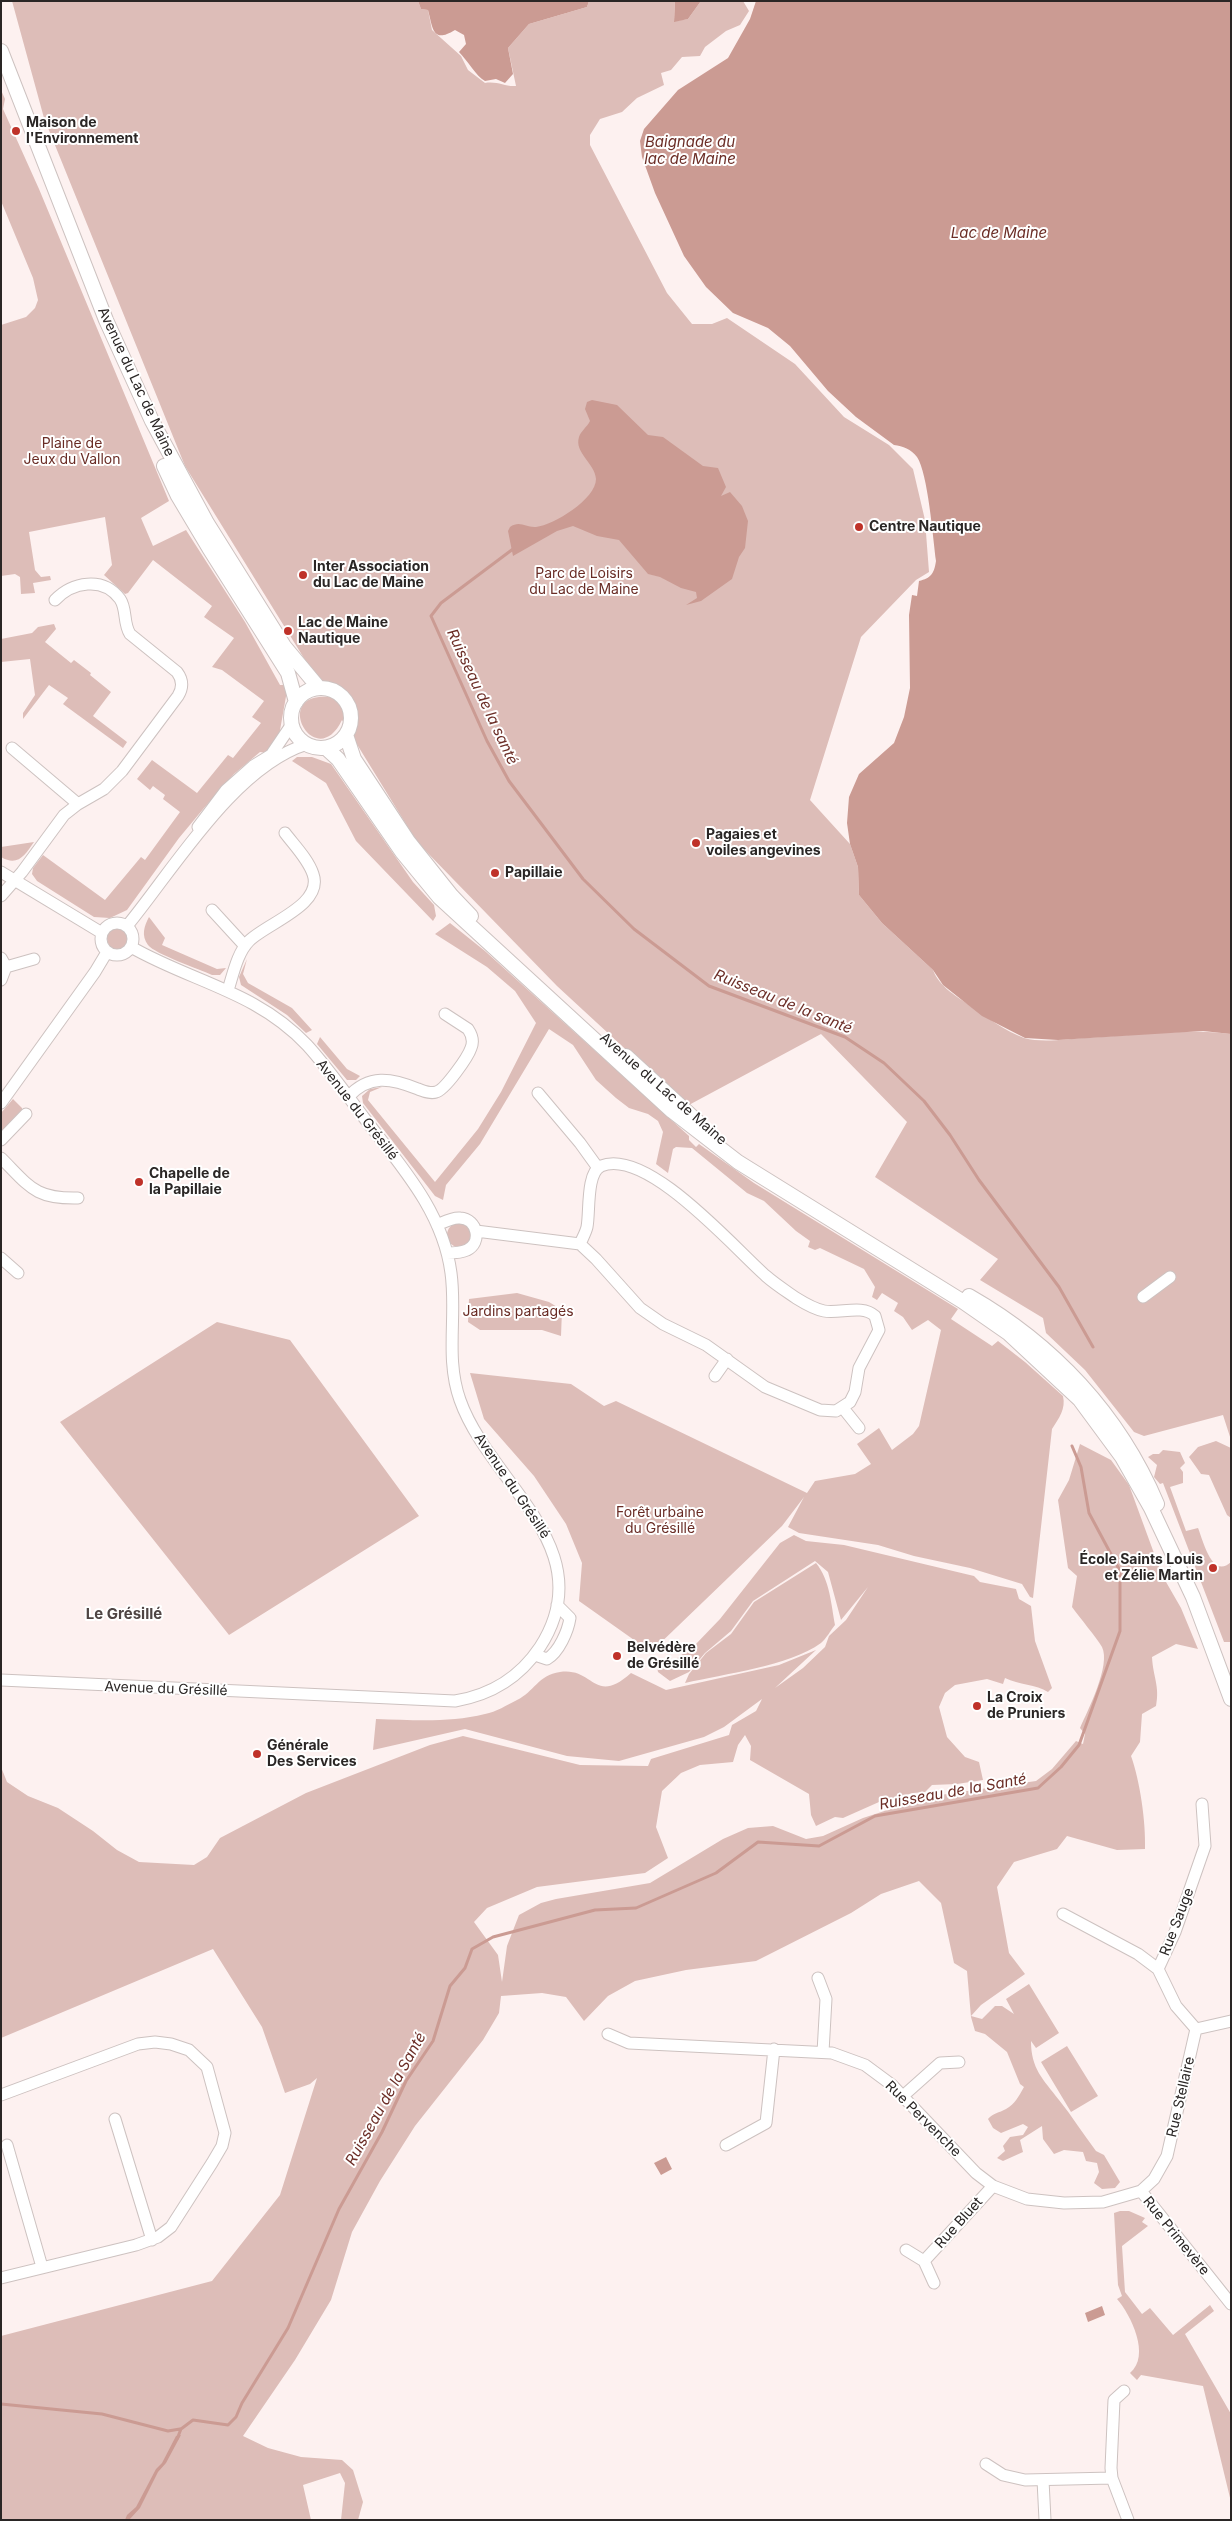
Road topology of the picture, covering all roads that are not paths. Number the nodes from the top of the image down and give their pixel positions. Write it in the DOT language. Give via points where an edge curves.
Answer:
graph roads {
  1 [pos="1,51"];
  2 [pos="1,70"];
  3 [pos="55,600"];
  4 [pos="319,688"];
  5 [pos="296,702"];
  6 [pos="292,724"];
  7 [pos="346,735"];
  8 [pos="307,744"];
  9 [pos="12,748"];
  10 [pos="326,748"];
  11 [pos="78,804"];
  12 [pos="285,833"];
  13 [pos="192,838"];
  14 [pos="1,872"];
  15 [pos="16,881"];
  16 [pos="1,896"];
  17 [pos="212,910"];
  18 [pos="127,926"];
  19 [pos="102,933"];
  20 [pos="245,946"];
  21 [pos="131,947"];
  22 [pos="107,952"];
  23 [pos="34,959"];
  24 [pos="4,962"];
  25 [pos="1,980"];
  26 [pos="228,990"];
  27 [pos="445,1014"];
  28 [pos="538,1094"];
  29 [pos="348,1097"];
  30 [pos="1,1103"];
  31 [pos="26,1114"];
  32 [pos="1,1140"];
  33 [pos="1,1158"];
  34 [pos="598,1168"];
  35 [pos="78,1198"];
  36 [pos="437,1224"];
  37 [pos="476,1231"];
  38 [pos="580,1244"];
  39 [pos="447,1253"];
  40 [pos="1,1258"];
  41 [pos="18,1273"];
  42 [pos="1170,1276"];
  43 [pos="1143,1297"];
  44 [pos="727,1359"];
  45 [pos="715,1376"];
  46 [pos="843,1408"];
  47 [pos="859,1428"];
  48 [pos="1127,1455"];
  49 [pos="557,1604"];
  50 [pos="535,1655"];
  51 [pos="1,1680"];
  52 [pos="1231,1699"];
  53 [pos="1202,1804"];
  54 [pos="1062,1914"];
  55 [pos="1158,1968"];
  56 [pos="818,1978"];
  57 [pos="1231,2021"];
  58 [pos="1196,2029"];
  59 [pos="608,2034"];
  60 [pos="774,2049"];
  61 [pos="823,2052"];
  62 [pos="959,2062"];
  63 [pos="1,2095"];
  64 [pos="903,2096"];
  65 [pos="115,2119"];
  66 [pos="7,2145"];
  67 [pos="726,2145"];
  68 [pos="993,2186"];
  69 [pos="1141,2191"];
  70 [pos="152,2240"];
  71 [pos="906,2250"];
  72 [pos="924,2261"];
  73 [pos="42,2267"];
  74 [pos="1,2278"];
  75 [pos="934,2283"];
  76 [pos="1231,2304"];
  77 [pos="1124,2391"];
  78 [pos="986,2464"];
  79 [pos="1112,2478"];
  80 [pos="1043,2480"];
  81 [pos="1044,2520"];
  82 [pos="1128,2520"];
  1 -- 4 [label="street, Avenue du Lac de Maine" via="106,320 152,421 206,524 284,646"];
  2 -- 5 [label="street, Avenue du Lac de Maine" via="88,293 147,430 178,496 288,673"];
  3 -- 11 [label="street" via="71,588 95,582 102,585 120,599 125,626 130,634 177,672 182,684 178,696 122,771 104,789"];
  4 -- 5 [label="street" via="306,692"];
  4 -- 7 [label="street" via="336,692 346,701 351,720"];
  5 -- 6 [label="street"];
  6 -- 8 [label="street"];
  6 -- 13 [label="street" via="271,755 242,774 216,801"];
  7 -- 10 [label="street"];
  7 -- 48 [label="street, Avenue du Lac de Maine" via="354,759 430,870 519,961 718,1139 996,1311 1029,1335 1088,1392"];
  8 -- 10 [label="street"];
  8 -- 13 [label="street" via="287,751 269,764"];
  9 -- 11 [label="street"];
  10 -- 48 [label="street, Avenue du Lac de Maine" via="338,759 402,852 439,897 672,1111 738,1162 1008,1333 1080,1400"];
  11 -- 15 [label="street" via="59,821"];
  12 -- 20 [label="street" via="311,868 314,888 304,903"];
  13 -- 18 [label="street"];
  14 -- 15 [label="street"];
  15 -- 16 [label="street"];
  15 -- 19 [label="street"];
  17 -- 20 [label="street"];
  18 -- 19 [label="street" via="119,922 110,924"];
  18 -- 21 [label="street" via="132,933"];
  19 -- 22 [label="street" via="101,943"];
  20 -- 26 [label="street"];
  21 -- 22 [label="street" via="120,955"];
  21 -- 26 [label="street, Avenue du Grésillé"];
  22 -- 30 [label="street"];
  23 -- 24 [label="street"];
  24 -- 25 [label="street"];
  26 -- 29 [label="street, Avenue du Grésillé" via="256,1004 292,1030"];
  27 -- 29 [label="street" via="468,1029 472,1043 467,1056 443,1089 428,1092 384,1079 362,1085"];
  28 -- 34 [label="street"];
  29 -- 36 [label="street, Avenue du Grésillé" via="414,1184"];
  31 -- 32 [label="street"];
  33 -- 35 [label="street" via="37,1192 56,1199"];
  34 -- 38 [label="street" via="592,1175 587,1227"];
  34 -- 46 [label="street" via="611,1164 628,1167 670,1187 767,1277 808,1305 825,1311 868,1311 875,1316 879,1325 877,1334 859,1368 853,1397"];
  36 -- 37 [label="street" via="460,1218 470,1222"];
  36 -- 39 [label="street, Avenue du Grésillé"];
  37 -- 38 [label="street"];
  37 -- 39 [label="street" via="472,1247 462,1252"];
  38 -- 44 [label="street" via="640,1308"];
  39 -- 49 [label="street, Avenue du Grésillé" via="452,1293 452,1366 459,1398 480,1440 550,1543 557,1568"];
  40 -- 41 [label="street"];
  42 -- 43 [label="street"];
  44 -- 45 [label="street"];
  44 -- 46 [label="street" via="765,1387 785,1397 826,1412"];
  46 -- 47 [label="street"];
  48 -- 52 [label="street" via="1193,1597"];
  49 -- 50 [label="street, Avenue du Grésillé" via="549,1630"];
  49 -- 50 [label="street" via="570,1618 566,1631 553,1656 547,1659"];
  50 -- 51 [label="street, Avenue du Grésillé" via="518,1673 499,1686 471,1698 444,1702"];
  53 -- 55 [label="street, Rue Sauge" via="1205,1846 1175,1932"];
  54 -- 55 [label="street"];
  55 -- 58 [label="street, Rue Sauge" via="1176,2006"];
  56 -- 61 [label="street" via="826,1999"];
  57 -- 58 [label="street"];
  58 -- 69 [label="street, Rue Stellaire" via="1167,2156 1154,2179"];
  59 -- 60 [label="street, Rue Pervenche" via="629,2043"];
  60 -- 61 [label="street, Rue Pervenche"];
  60 -- 67 [label="street" via="766,2123"];
  61 -- 64 [label="street, Rue Pervenche" via="864,2065"];
  62 -- 64 [label="street" via="940,2064"];
  63 -- 70 [label="street" via="138,2044 171,2044 200,2058 211,2076 225,2133 222,2146 180,2215 165,2233"];
  64 -- 68 [label="street, Rue Pervenche" via="976,2173"];
  65 -- 70 [label="street"];
  66 -- 73 [label="street"];
  68 -- 69 [label="street, Rue Pervenche" via="1027,2199 1064,2203 1103,2202"];
  68 -- 72 [label="street, Rue Bluet"];
  69 -- 76 [label="street, Rue Primevère"];
  70 -- 73 [label="street"];
  71 -- 72 [label="street, Rue Bluet"];
  72 -- 75 [label="street, Rue Bluet"];
  73 -- 74 [label="street"];
  77 -- 79 [label="street" via="1114,2400"];
  78 -- 80 [label="street" via="1003,2475"];
  79 -- 80 [label="street"];
  79 -- 82 [label="street"];
  80 -- 81 [label="street"];
}
